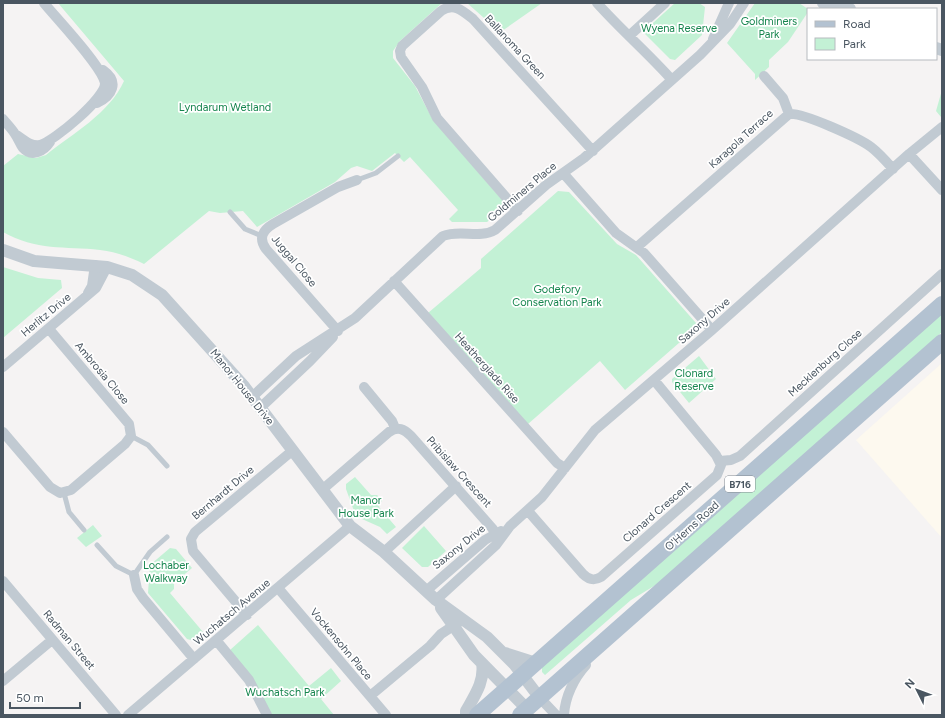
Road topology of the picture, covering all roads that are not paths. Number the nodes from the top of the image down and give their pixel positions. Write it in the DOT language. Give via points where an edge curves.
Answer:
graph roads {
  1 [pos="44,3"];
  2 [pos="597,3"];
  3 [pos="665,3"];
  4 [pos="729,3"];
  5 [pos="744,3"];
  6 [pos="628,36"];
  7 [pos="710,44"];
  8 [pos="764,76"];
  9 [pos="672,80"];
  10 [pos="789,114"];
  11 [pos="3,119"];
  12 [pos="942,127"];
  13 [pos="942,133"];
  14 [pos="923,142"];
  15 [pos="593,151"];
  16 [pos="909,154"];
  17 [pos="398,156"];
  18 [pos="893,169"];
  19 [pos="563,173"];
  20 [pos="357,180"];
  21 [pos="942,190"];
  22 [pos="518,211"];
  23 [pos="230,212"];
  24 [pos="262,236"];
  25 [pos="638,247"];
  26 [pos="3,250"];
  27 [pos="101,266"];
  28 [pos="942,274"];
  29 [pos="394,282"];
  30 [pos="942,304"];
  31 [pos="49,329"];
  32 [pos="338,330"];
  33 [pos="712,330"];
  34 [pos="942,342"];
  35 [pos="3,367"];
  36 [pos="654,380"];
  37 [pos="364,387"];
  38 [pos="252,397"];
  39 [pos="260,408"];
  40 [pos="395,428"];
  41 [pos="3,432"];
  42 [pos="131,436"];
  43 [pos="292,451"];
  44 [pos="720,461"];
  45 [pos="167,466"];
  46 [pos="565,468"];
  47 [pos="456,486"];
  48 [pos="323,489"];
  49 [pos="64,493"];
  50 [pos="528,511"];
  51 [pos="350,526"];
  52 [pos="84,530"];
  53 [pos="498,536"];
  54 [pos="167,537"];
  55 [pos="97,545"];
  56 [pos="384,552"];
  57 [pos="134,575"];
  58 [pos="3,581"];
  59 [pos="278,588"];
  60 [pos="426,590"];
  61 [pos="436,600"];
  62 [pos="247,615"];
  63 [pos="458,626"];
  64 [pos="620,626"];
  65 [pos="52,640"];
  66 [pos="216,640"];
  67 [pos="502,652"];
  68 [pos="194,659"];
  69 [pos="482,663"];
  70 [pos="536,663"];
  71 [pos="522,675"];
  72 [pos="3,681"];
  73 [pos="507,688"];
  74 [pos="370,696"];
  75 [pos="539,697"];
  76 [pos="526,713"];
  77 [pos="116,715"];
  78 [pos="128,715"];
  79 [pos="267,715"];
  80 [pos="386,715"];
  81 [pos="466,715"];
  82 [pos="477,715"];
  83 [pos="556,715"];
  84 [pos="564,715"];
  1 -- 11 [label="street" via="96,66 110,77 112,89 109,96 93,105 54,137 42,151 23,148"];
  2 -- 6 [label="street"];
  3 -- 6 [label="street"];
  4 -- 7 [label="street, Goldminers Place"];
  5 -- 7 [label="street, Goldminers Place" via="730,24"];
  6 -- 9 [label="street" via="643,48"];
  7 -- 9 [label="street, Goldminers Place"];
  8 -- 10 [label="street" via="783,98"];
  9 -- 15 [label="street, Goldminers Place"];
  10 -- 18 [label="street, Karagola Terrace" via="800,115 857,139 871,147"];
  10 -- 25 [label="street, Karagola Terrace"];
  12 -- 14 [label="street, Saxony Drive"];
  13 -- 14 [label="street, Saxony Drive"];
  14 -- 16 [label="street, Saxony Drive"];
  15 -- 19 [label="street, Goldminers Place"];
  15 -- 22 [label="street, Ballanoma Green" via="473,19 455,7 447,7 441,11 402,46 401,57 422,87 437,118"];
  16 -- 18 [label="street, Saxony Drive"];
  16 -- 21 [label="street"];
  17 -- 20 [label="lane" via="376,173"];
  18 -- 33 [label="street, Saxony Drive"];
  19 -- 22 [label="street, Goldminers Place"];
  19 -- 25 [label="street" via="616,233"];
  20 -- 24 [label="street, Juggal Close" via="338,187 273,224"];
  22 -- 29 [label="street, Goldminers Place" via="491,233 454,233 443,236"];
  23 -- 24 [label="lane" via="245,229"];
  24 -- 32 [label="street, Juggal Close" via="266,249"];
  25 -- 33 [label="street"];
  26 -- 27 [label="street, Manor House Drive" via="34,261"];
  27 -- 31 [label="street, Herlitz Drive" via="86,297"];
  27 -- 38 [label="street, Manor House Drive" via="132,275 162,295"];
  28 -- 44 [label="street, Mecklenburg Close" via="740,456"];
  29 -- 32 [label="street, Goldminers Place"];
  29 -- 46 [label="street, Heatherglade Rise" via="556,463"];
  30 -- 70 [label="main road, O'Herns Road / B716"];
  31 -- 35 [label="street, Herlitz Drive"];
  31 -- 42 [label="street, Ambrosia Close" via="129,424"];
  32 -- 38 [label="street, Goldminers Place" via="296,356"];
  32 -- 39 [label="street, Goldminers Place" via="310,361"];
  33 -- 36 [label="street, Saxony Drive"];
  34 -- 64 [label="main road, B716"];
  36 -- 44 [label="street"];
  36 -- 46 [label="street, Saxony Drive" via="595,430"];
  37 -- 40 [label="street, Pribislaw Crescent"];
  38 -- 39 [label="street, Manor House Drive"];
  39 -- 43 [label="street, Manor House Drive"];
  40 -- 47 [label="street, Pribislaw Crescent" via="408,433"];
  40 -- 48 [label="street"];
  41 -- 49 [label="street" via="53,490"];
  42 -- 45 [label="lane" via="148,445"];
  42 -- 49 [label="street" via="125,444"];
  43 -- 48 [label="street, Manor House Drive"];
  43 -- 62 [label="street, Bernhardt Drive" via="195,532 191,539 193,551"];
  44 -- 50 [label="street, Clonard Crescent" via="721,469 714,478 596,580 582,574"];
  46 -- 50 [label="street, Saxony Drive"];
  47 -- 53 [label="street, Pribislaw Crescent"];
  47 -- 56 [label="street"];
  48 -- 51 [label="street, Manor House Drive"];
  49 -- 52 [label="lane" via="68,509"];
  50 -- 53 [label="street, Saxony Drive"];
  51 -- 56 [label="street, Manor House Drive"];
  51 -- 59 [label="street, Wuchatsch Avenue"];
  53 -- 60 [label="street, Saxony Drive" via="484,540"];
  53 -- 61 [label="street, Saxony Drive"];
  54 -- 57 [label="lane" via="150,552"];
  55 -- 57 [label="lane" via="116,566"];
  56 -- 60 [label="street, Manor House Drive"];
  57 -- 68 [label="street" via="142,598"];
  58 -- 65 [label="street, Radman Street"];
  59 -- 62 [label="street, Wuchatsch Avenue"];
  59 -- 74 [label="street, Vockensohn Place"];
  60 -- 61 [label="street, Manor House Drive"];
  61 -- 63 [label="street, Manor House Drive"];
  62 -- 66 [label="street, Wuchatsch Avenue"];
  63 -- 67 [label="street, Manor House Drive" via="487,637"];
  63 -- 69 [label="street, Manor House Drive"];
  63 -- 74 [label="street"];
  64 -- 75 [label="main road, B716"];
  64 -- 84 [label="street" via="578,674 567,698"];
  65 -- 72 [label="street"];
  65 -- 77 [label="street, Radman Street"];
  66 -- 68 [label="street, Wuchatsch Avenue"];
  66 -- 79 [label="street" via="249,680"];
  67 -- 70 [label="street"];
  67 -- 71 [label="street, Manor House Drive"];
  68 -- 78 [label="street, Wuchatsch Avenue"];
  69 -- 73 [label="street, Manor House Drive"];
  69 -- 81 [label="street" via="484,673 481,683"];
  70 -- 71 [label="main road, O'Herns Road / B716"];
  71 -- 73 [label="main road, O'Herns Road / B716"];
  71 -- 75 [label="street, Manor House Drive"];
  73 -- 76 [label="street, Manor House Drive"];
  73 -- 82 [label="main road, O'Herns Road / B716"];
  74 -- 80 [label="street, Vockensohn Place"];
  75 -- 76 [label="main road, B716"];
  75 -- 83 [label="street"];
}
